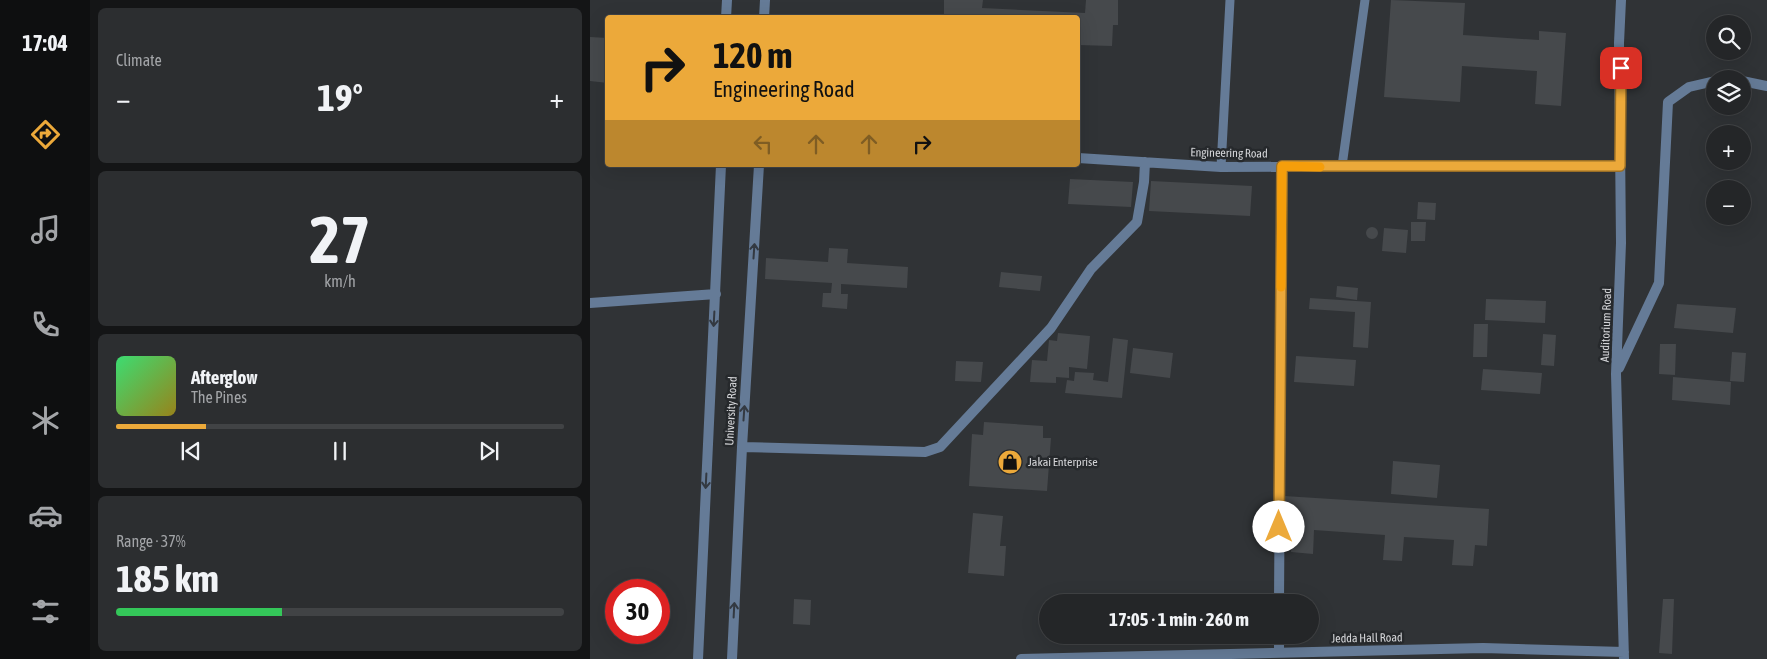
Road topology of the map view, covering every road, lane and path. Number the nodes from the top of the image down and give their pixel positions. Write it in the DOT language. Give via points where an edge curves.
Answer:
graph roads {
  1 [pos="727,0"];
  2 [pos="765,0"];
  3 [pos="1230,0"];
  4 [pos="1365,0"];
  5 [pos="1621,0"];
  6 [pos="726,15"];
  7 [pos="764,15"];
  8 [pos="1706,82"];
  9 [pos="1751,83"];
  10 [pos="1767,86"];
  11 [pos="1080,158"];
  12 [pos="1144,162"];
  13 [pos="1282,166"];
  14 [pos="1342,166"];
  15 [pos="1620,166"];
  16 [pos="721,167"];
  17 [pos="759,167"];
  18 [pos="1221,167"];
  19 [pos="716,294"];
  20 [pos="590,304"];
  21 [pos="1616,374"];
  22 [pos="742,447"];
  23 [pos="1279,594"];
  24 [pos="1279,644"];
  25 [pos="1279,653"];
  26 [pos="1624,655"];
  27 [pos="1237,656"];
  28 [pos="698,659"];
  29 [pos="732,659"];
  30 [pos="1021,659"];
  1 -- 6 [label="street"];
  2 -- 7 [label="street"];
  3 -- 18 [label="lane"];
  4 -- 14 [label="lane"];
  5 -- 15 [label="street, Auditorium Road"];
  8 -- 21 [label="street" via="1689,86 1668,102 1659,283"];
  9 -- 10 [label="street"];
  11 -- 12 [label="street, Engineering Road"];
  12 -- 18 [label="street, Engineering Road"];
  12 -- 22 [label="street" via="1137,222 1091,269 1051,328 940,447 925,452"];
  13 -- 14 [label="street, Engineering Road"];
  13 -- 18 [label="street, Engineering Road"];
  13 -- 23 [label="street"];
  14 -- 15 [label="street, Engineering Road"];
  15 -- 21 [label="street, Auditorium Road" via="1622,243"];
  16 -- 19 [label="street, University Road"];
  22 -- 17 [label="street, University Road, one-way"];
  19 -- 20 [label="street"];
  19 -- 28 [label="street, University Road, one-way"];
  21 -- 26 [label="street, Auditorium Road"];
  29 -- 22 [label="street, University Road, one-way"];
  24 -- 25 [label="street"];
  25 -- 26 [label="street, Jedda Hall Road" via="1483,648"];
  25 -- 27 [label="street, Jedda Hall Road"];
  27 -- 30 [label="street, Jedda Hall Road"];
}
